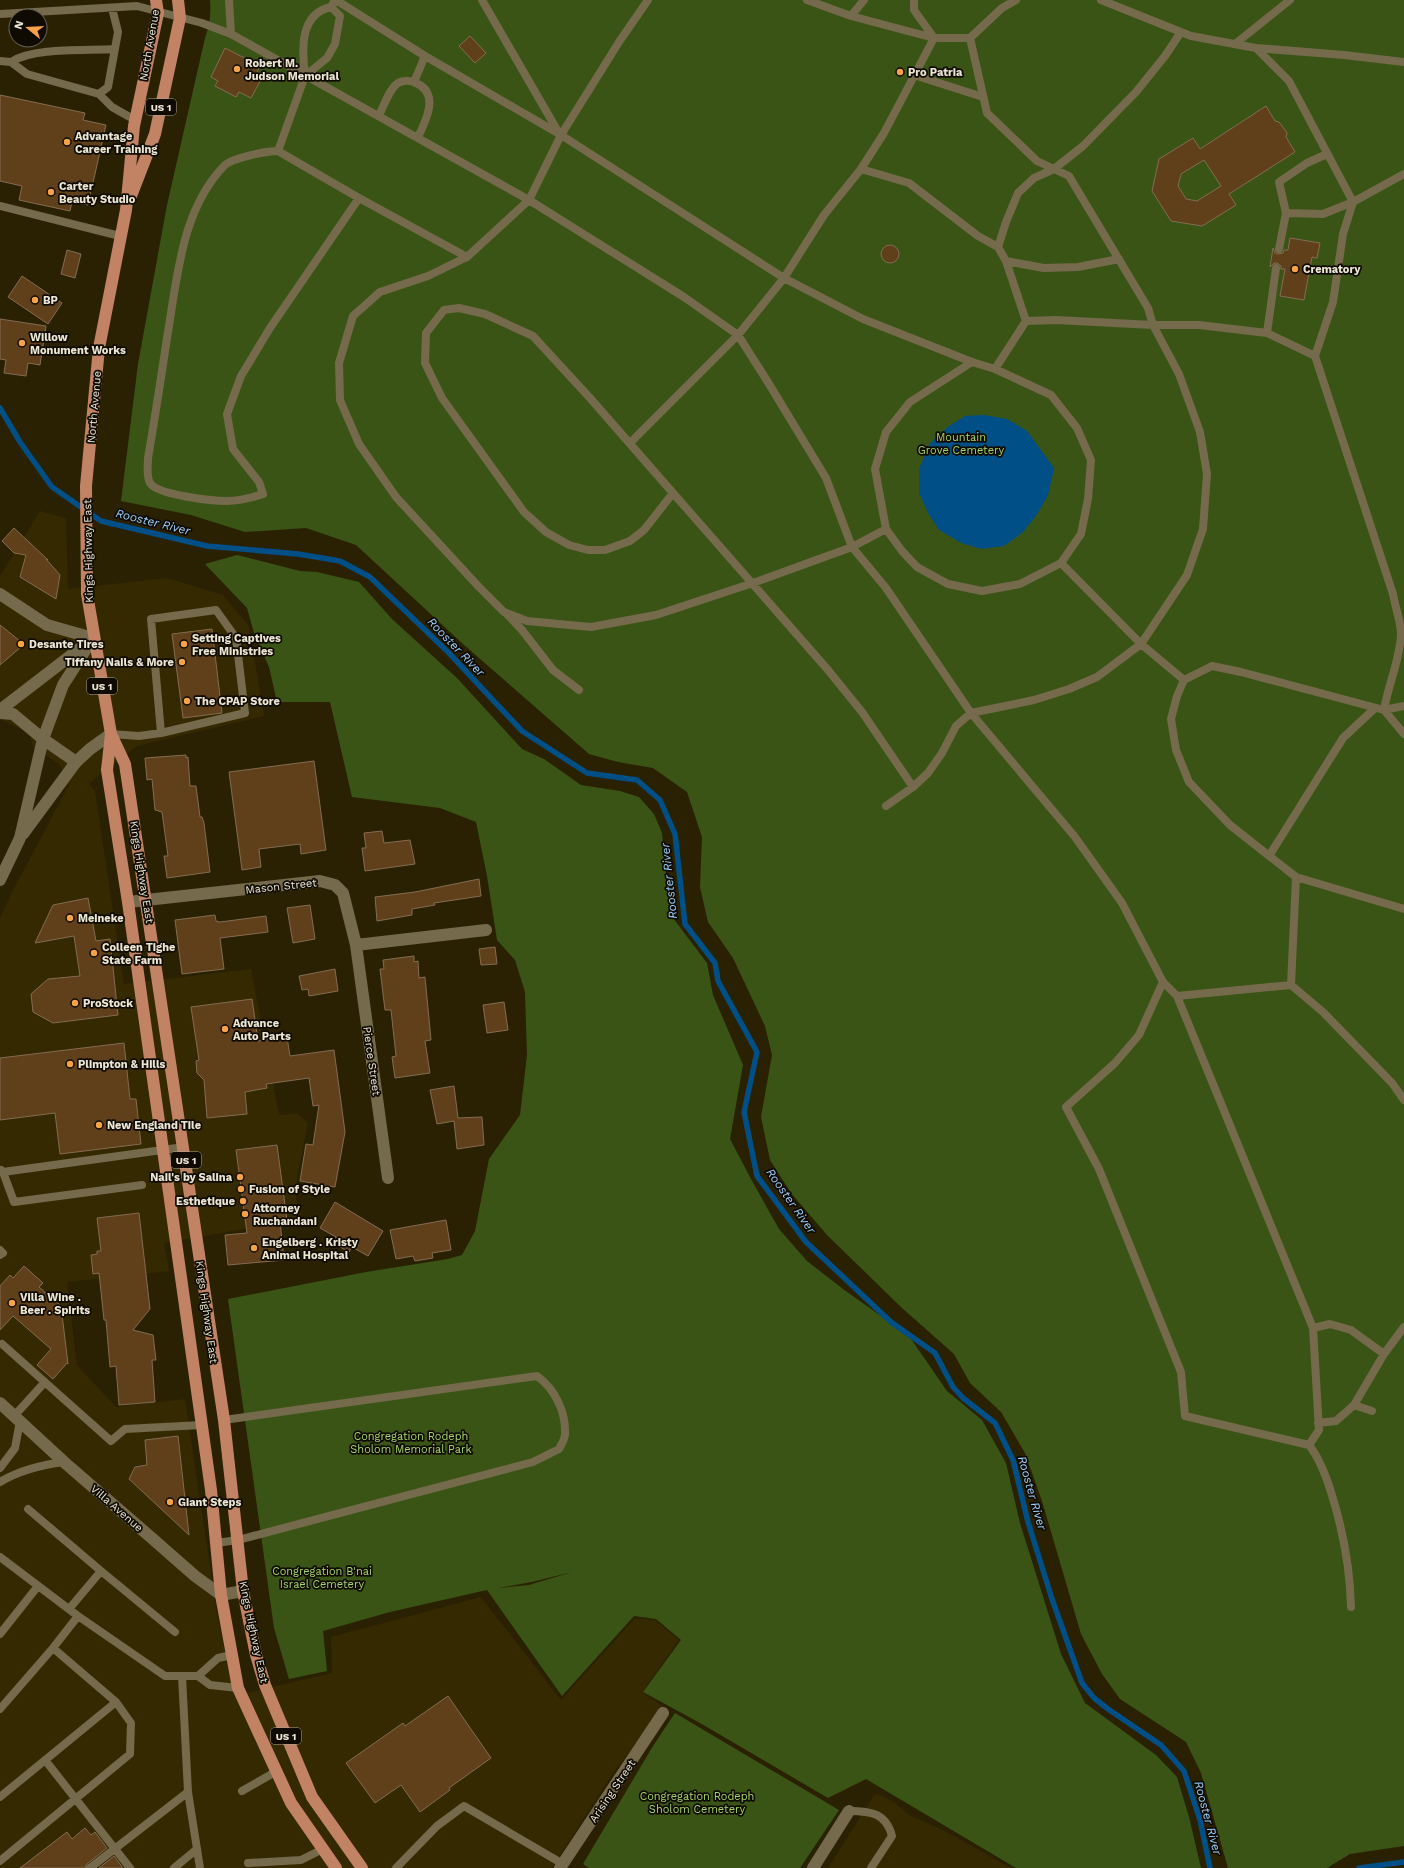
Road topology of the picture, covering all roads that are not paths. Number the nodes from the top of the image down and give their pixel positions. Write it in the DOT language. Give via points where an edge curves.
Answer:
graph roads {
  1 [pos="156,0"];
  2 [pos="178,0"];
  3 [pos="229,0"];
  4 [pos="482,0"];
  5 [pos="648,0"];
  6 [pos="807,0"];
  7 [pos="864,0"];
  8 [pos="914,0"];
  9 [pos="1016,0"];
  10 [pos="1101,0"];
  11 [pos="1290,0"];
  12 [pos="334,2"];
  13 [pos="112,8"];
  14 [pos="158,13"];
  15 [pos="0,14"];
  16 [pos="851,16"];
  17 [pos="180,18"];
  18 [pos="1181,32"];
  19 [pos="231,34"];
  20 [pos="934,38"];
  21 [pos="970,38"];
  22 [pos="1235,44"];
  23 [pos="1256,48"];
  24 [pos="115,49"];
  25 [pos="425,56"];
  26 [pos="0,61"];
  27 [pos="11,62"];
  28 [pos="1404,62"];
  29 [pos="914,75"];
  30 [pos="305,76"];
  31 [pos="414,82"];
  32 [pos="99,94"];
  33 [pos="983,97"];
  34 [pos="379,115"];
  35 [pos="135,120"];
  36 [pos="561,136"];
  37 [pos="418,137"];
  38 [pos="278,151"];
  39 [pos="1327,154"];
  40 [pos="1054,169"];
  41 [pos="861,170"];
  42 [pos="1404,174"];
  43 [pos="359,198"];
  44 [pos="529,200"];
  45 [pos="1353,202"];
  46 [pos="0,206"];
  47 [pos="126,210"];
  48 [pos="1286,212"];
  49 [pos="120,236"];
  50 [pos="998,248"];
  51 [pos="1279,249"];
  52 [pos="467,257"];
  53 [pos="1119,259"];
  54 [pos="1006,261"];
  55 [pos="1276,268"];
  56 [pos="784,278"];
  57 [pos="1026,321"];
  58 [pos="1153,325"];
  59 [pos="1267,333"];
  60 [pos="738,335"];
  61 [pos="1315,356"];
  62 [pos="972,362"];
  63 [pos="995,368"];
  64 [pos="630,443"];
  65 [pos="86,486"];
  66 [pos="673,493"];
  67 [pos="886,529"];
  68 [pos="852,547"];
  69 [pos="1061,563"];
  70 [pos="753,583"];
  71 [pos="0,594"];
  72 [pos="504,612"];
  73 [pos="93,638"];
  74 [pos="1141,644"];
  75 [pos="1184,680"];
  76 [pos="579,690"];
  77 [pos="1404,706"];
  78 [pos="1374,709"];
  79 [pos="1384,710"];
  80 [pos="0,711"];
  81 [pos="971,713"];
  82 [pos="161,733"];
  83 [pos="111,734"];
  84 [pos="1404,734"];
  85 [pos="43,739"];
  86 [pos="76,762"];
  87 [pos="913,787"];
  88 [pos="886,806"];
  89 [pos="20,838"];
  90 [pos="1269,856"];
  91 [pos="1296,877"];
  92 [pos="0,880"];
  93 [pos="146,900"];
  94 [pos="128,902"];
  95 [pos="1404,909"];
  96 [pos="486,930"];
  97 [pos="356,945"];
  98 [pos="1163,982"];
  99 [pos="1291,985"];
  100 [pos="1177,996"];
  101 [pos="1404,1100"];
  102 [pos="184,1147"];
  103 [pos="162,1149"];
  104 [pos="2,1171"];
  105 [pos="388,1178"];
  106 [pos="142,1185"];
  107 [pos="0,1250"];
  108 [pos="0,1255"];
  109 [pos="1404,1327"];
  110 [pos="1312,1328"];
  111 [pos="2,1344"];
  112 [pos="1384,1354"];
  113 [pos="45,1382"];
  114 [pos="0,1403"];
  115 [pos="1354,1405"];
  116 [pos="1372,1411"];
  117 [pos="18,1418"];
  118 [pos="224,1420"];
  119 [pos="1318,1423"];
  120 [pos="202,1425"];
  121 [pos="1309,1446"];
  122 [pos="64,1462"];
  123 [pos="0,1468"];
  124 [pos="0,1482"];
  125 [pos="28,1509"];
  126 [pos="238,1540"];
  127 [pos="216,1543"];
  128 [pos="0,1556"];
  129 [pos="102,1571"];
  130 [pos="38,1586"];
  131 [pos="243,1590"];
  132 [pos="221,1595"];
  133 [pos="1350,1608"];
  134 [pos="69,1610"];
  135 [pos="78,1616"];
  136 [pos="175,1632"];
  137 [pos="0,1634"];
  138 [pos="53,1648"];
  139 [pos="232,1655"];
  140 [pos="182,1676"];
  141 [pos="198,1676"];
  142 [pos="238,1688"];
  143 [pos="116,1702"];
  144 [pos="0,1709"];
  145 [pos="663,1713"];
  146 [pos="45,1760"];
  147 [pos="277,1771"];
  148 [pos="242,1791"];
  149 [pos="188,1792"];
  150 [pos="0,1797"];
  151 [pos="76,1799"];
  152 [pos="849,1810"];
  153 [pos="197,1849"];
  154 [pos="323,1849"];
  155 [pos="0,1861"];
  156 [pos="248,1863"];
  157 [pos="562,1866"];
  158 [pos="90,1868"];
  159 [pos="130,1868"];
  160 [pos="174,1868"];
  161 [pos="200,1868"];
  162 [pos="336,1868"];
  163 [pos="362,1868"];
  164 [pos="396,1868"];
  165 [pos="813,1868"];
  166 [pos="871,1868"];
  1 -- 14 [label="main road, North Avenue / US 1"];
  2 -- 17 [label="main road, North Avenue / US 1"];
  3 -- 19 [label="lane"];
  4 -- 36 [label="lane"];
  5 -- 36 [label="lane"];
  6 -- 16 [label="lane"];
  7 -- 16 [label="lane"];
  8 -- 20 [label="lane" via="914,10"];
  9 -- 21 [label="lane" via="1002,8"];
  10 -- 18 [label="lane"];
  11 -- 22 [label="lane"];
  12 -- 25 [label="lane"];
  12 -- 30 [label="lane" via="313,17 305,33 302,46"];
  12 -- 30 [label="lane" via="340,16 335,44 327,58"];
  13 -- 14 [label="lane" via="136,6"];
  13 -- 15 [label="lane"];
  13 -- 24 [label="lane" via="118,32"];
  14 -- 17 [label="lane"];
  14 -- 35 [label="main road, North Avenue / US 1"];
  16 -- 20 [label="lane"];
  17 -- 19 [label="lane"];
  17 -- 47 [label="main road, North Avenue / US 1" via="155,134"];
  18 -- 22 [label="lane"];
  18 -- 40 [label="lane" via="1136,92 1083,146"];
  19 -- 30 [label="lane"];
  20 -- 21 [label="lane"];
  20 -- 29 [label="lane"];
  21 -- 33 [label="lane"];
  22 -- 23 [label="lane"];
  23 -- 28 [label="lane"];
  23 -- 39 [label="lane" via="1288,81"];
  24 -- 27 [label="lane" via="33,53"];
  24 -- 32 [label="lane" via="108,88"];
  25 -- 31 [label="lane"];
  25 -- 36 [label="lane"];
  26 -- 27 [label="lane"];
  27 -- 32 [label="lane" via="27,74"];
  29 -- 33 [label="lane"];
  29 -- 41 [label="lane" via="884,133"];
  30 -- 34 [label="lane"];
  30 -- 38 [label="lane"];
  31 -- 34 [label="lane" via="398,83 392,89"];
  31 -- 37 [label="lane" via="424,86 429,95 430,107"];
  32 -- 35 [label="lane" via="112,108"];
  33 -- 40 [label="lane" via="987,113 1038,161"];
  34 -- 37 [label="lane"];
  35 -- 47 [label="main road, North Avenue / US 1"];
  36 -- 44 [label="lane"];
  36 -- 56 [label="lane"];
  37 -- 44 [label="lane"];
  38 -- 43 [label="lane"];
  38 -- 43 [label="lane" via="263,152 227,164 205,190 189,226 177,276 148,458 148,475 151,484 158,489 226,501 263,494 259,482 233,449 227,414 241,376 270,328"];
  39 -- 45 [label="lane"];
  39 -- 48 [label="lane" via="1279,182"];
  40 -- 50 [label="lane" via="1034,178 1018,193"];
  40 -- 53 [label="lane" via="1069,176"];
  41 -- 50 [label="lane" via="910,183 978,236"];
  41 -- 56 [label="lane" via="824,215"];
  42 -- 45 [label="lane"];
  43 -- 52 [label="lane"];
  44 -- 52 [label="lane"];
  44 -- 60 [label="lane" via="684,297"];
  45 -- 48 [label="lane" via="1323,214"];
  45 -- 61 [label="lane" via="1343,234 1333,302"];
  46 -- 49 [label="lane"];
  47 -- 49 [label="main road, North Avenue / US 1"];
  48 -- 51 [label="lane"];
  49 -- 65 [label="main road, North Avenue / US 1" via="99,348"];
  50 -- 54 [label="lane"];
  52 -- 72 [label="lane" via="428,276 380,292 353,316 340,363 340,400 359,444 396,497"];
  53 -- 54 [label="lane" via="1065,268 1044,268"];
  53 -- 58 [label="lane" via="1148,308"];
  54 -- 57 [label="lane"];
  55 -- 59 [label="lane"];
  56 -- 60 [label="lane"];
  56 -- 62 [label="lane" via="864,319"];
  57 -- 58 [label="lane"];
  57 -- 63 [label="lane"];
  58 -- 59 [label="lane" via="1199,325"];
  58 -- 74 [label="lane" via="1179,374 1200,432 1207,474 1204,529 1187,574"];
  59 -- 61 [label="lane"];
  60 -- 64 [label="lane"];
  60 -- 68 [label="lane" via="826,478"];
  61 -- 79 [label="lane" via="1392,594 1401,633 1397,663 1387,691"];
  62 -- 63 [label="lane"];
  62 -- 67 [label="lane" via="910,402 886,432 875,469"];
  63 -- 69 [label="lane" via="1051,395 1077,428 1091,460 1088,498 1081,534"];
  64 -- 66 [label="lane"];
  64 -- 66 [label="lane" via="533,336 485,314 459,308 444,310 426,333 425,363 442,398 524,512 546,532 569,545 588,550 605,550 630,541 644,530"];
  65 -- 73 [label="main road, Kings Highway East / US 1" via="86,582"];
  66 -- 70 [label="lane"];
  67 -- 68 [label="lane"];
  67 -- 69 [label="lane" via="917,567 948,584 982,590 1020,584"];
  68 -- 70 [label="lane"];
  68 -- 81 [label="lane" via="886,588"];
  69 -- 74 [label="lane"];
  70 -- 72 [label="lane" via="656,615 592,627 527,621"];
  70 -- 87 [label="lane" via="862,712"];
  71 -- 73 [label="street" via="47,625"];
  72 -- 76 [label="lane" via="522,630 553,670"];
  73 -- 80 [label="street"];
  73 -- 83 [label="main road, Kings Highway East / US 1"];
  73 -- 85 [label="street" via="63,686"];
  74 -- 75 [label="lane"];
  74 -- 81 [label="lane" via="1097,677 1034,700"];
  75 -- 78 [label="lane" via="1212,666"];
  75 -- 90 [label="lane" via="1171,719 1176,750 1189,782 1230,825"];
  77 -- 79 [label="lane"];
  78 -- 79 [label="lane"];
  78 -- 90 [label="lane" via="1343,738"];
  79 -- 84 [label="lane"];
  80 -- 85 [label="street" via="14,714"];
  81 -- 87 [label="lane" via="956,726 928,773"];
  81 -- 98 [label="lane" via="1075,837 1122,904"];
  82 -- 82 [label="lane" via="245,713 236,638 216,610 151,619"];
  82 -- 83 [label="lane" via="139,736"];
  83 -- 86 [label="street"];
  83 -- 93 [label="main road, Kings Highway East / US 1" via="125,764"];
  83 -- 94 [label="main road, Kings Highway East / US 1" via="107,770"];
  85 -- 86 [label="street"];
  85 -- 89 [label="street"];
  86 -- 89 [label="street"];
  87 -- 88 [label="lane"];
  89 -- 92 [label="street"];
  90 -- 91 [label="lane"];
  91 -- 95 [label="lane"];
  91 -- 99 [label="lane"];
  93 -- 94 [label="street, Mason Street"];
  93 -- 97 [label="street, Mason Street" via="320,881 335,885 343,893"];
  93 -- 102 [label="main road, Kings Highway East / US 1"];
  94 -- 103 [label="main road, Kings Highway East / US 1"];
  96 -- 97 [label="street"];
  97 -- 105 [label="street, Pierce Street"];
  98 -- 100 [label="lane"];
  98 -- 121 [label="lane" via="1139,1035 1115,1063 1066,1107 1099,1169 1181,1372 1185,1416"];
  99 -- 100 [label="lane"];
  99 -- 101 [label="lane" via="1323,1012 1392,1083"];
  100 -- 110 [label="lane"];
  102 -- 103 [label="lane"];
  102 -- 118 [label="main road, Kings Highway East / US 1"];
  103 -- 104 [label="lane"];
  103 -- 120 [label="main road, Kings Highway East / US 1"];
  104 -- 106 [label="lane" via="14,1202"];
  107 -- 108 [label="lane" via="3,1252"];
  109 -- 112 [label="lane"];
  110 -- 112 [label="lane" via="1330,1324 1351,1330"];
  110 -- 119 [label="lane"];
  111 -- 113 [label="lane"];
  112 -- 115 [label="lane"];
  113 -- 117 [label="lane"];
  113 -- 120 [label="lane" via="111,1440 125,1429"];
  114 -- 117 [label="street, Villa Avenue"];
  115 -- 116 [label="lane"];
  115 -- 119 [label="lane" via="1336,1421"];
  117 -- 122 [label="street, Villa Avenue"];
  117 -- 123 [label="lane" via="15,1448"];
  118 -- 126 [label="main road, Kings Highway East / US 1"];
  118 -- 126 [label="lane" via="537,1376 545,1381 556,1396 564,1419 565,1436 559,1449 533,1462"];
  119 -- 121 [label="lane" via="1319,1430"];
  120 -- 127 [label="main road, Kings Highway East / US 1"];
  121 -- 133 [label="lane" via="1316,1454 1326,1478 1341,1523 1348,1562"];
  122 -- 124 [label="lane" via="42,1464"];
  122 -- 132 [label="street, Villa Avenue" via="195,1576"];
  125 -- 129 [label="lane"];
  126 -- 127 [label="lane"];
  126 -- 131 [label="main road, Kings Highway East / US 1"];
  127 -- 132 [label="main road, Kings Highway East / US 1"];
  128 -- 130 [label="lane"];
  129 -- 134 [label="lane"];
  129 -- 136 [label="lane"];
  130 -- 134 [label="lane"];
  130 -- 137 [label="lane"];
  131 -- 132 [label="street"];
  131 -- 163 [label="main road, Kings Highway East / US 1" via="264,1685 312,1797"];
  132 -- 139 [label="main road, Kings Highway East / US 1"];
  134 -- 135 [label="lane"];
  135 -- 138 [label="lane"];
  135 -- 140 [label="lane" via="165,1676"];
  138 -- 143 [label="lane"];
  138 -- 144 [label="lane"];
  139 -- 141 [label="lane" via="218,1658"];
  139 -- 142 [label="main road, Kings Highway East / US 1"];
  140 -- 141 [label="lane"];
  140 -- 149 [label="lane"];
  141 -- 142 [label="lane" via="210,1686"];
  142 -- 147 [label="main road, Kings Highway East / US 1"];
  143 -- 146 [label="lane"];
  143 -- 151 [label="lane" via="131,1723 130,1754"];
  145 -- 157 [label="street, Arising Street"];
  146 -- 150 [label="lane"];
  146 -- 151 [label="lane"];
  147 -- 148 [label="lane"];
  147 -- 154 [label="main road, Kings Highway East / US 1" via="291,1803"];
  149 -- 153 [label="lane"];
  149 -- 158 [label="lane"];
  151 -- 155 [label="lane"];
  151 -- 159 [label="lane"];
  152 -- 165 [label="street"];
  152 -- 166 [label="lane" via="873,1813 885,1819 889,1825 892,1836"];
  153 -- 160 [label="lane"];
  153 -- 161 [label="lane"];
  154 -- 156 [label="lane" via="301,1860"];
  154 -- 162 [label="main road, Kings Highway East / US 1"];
  157 -- 164 [label="lane" via="464,1806 437,1826"];
}
